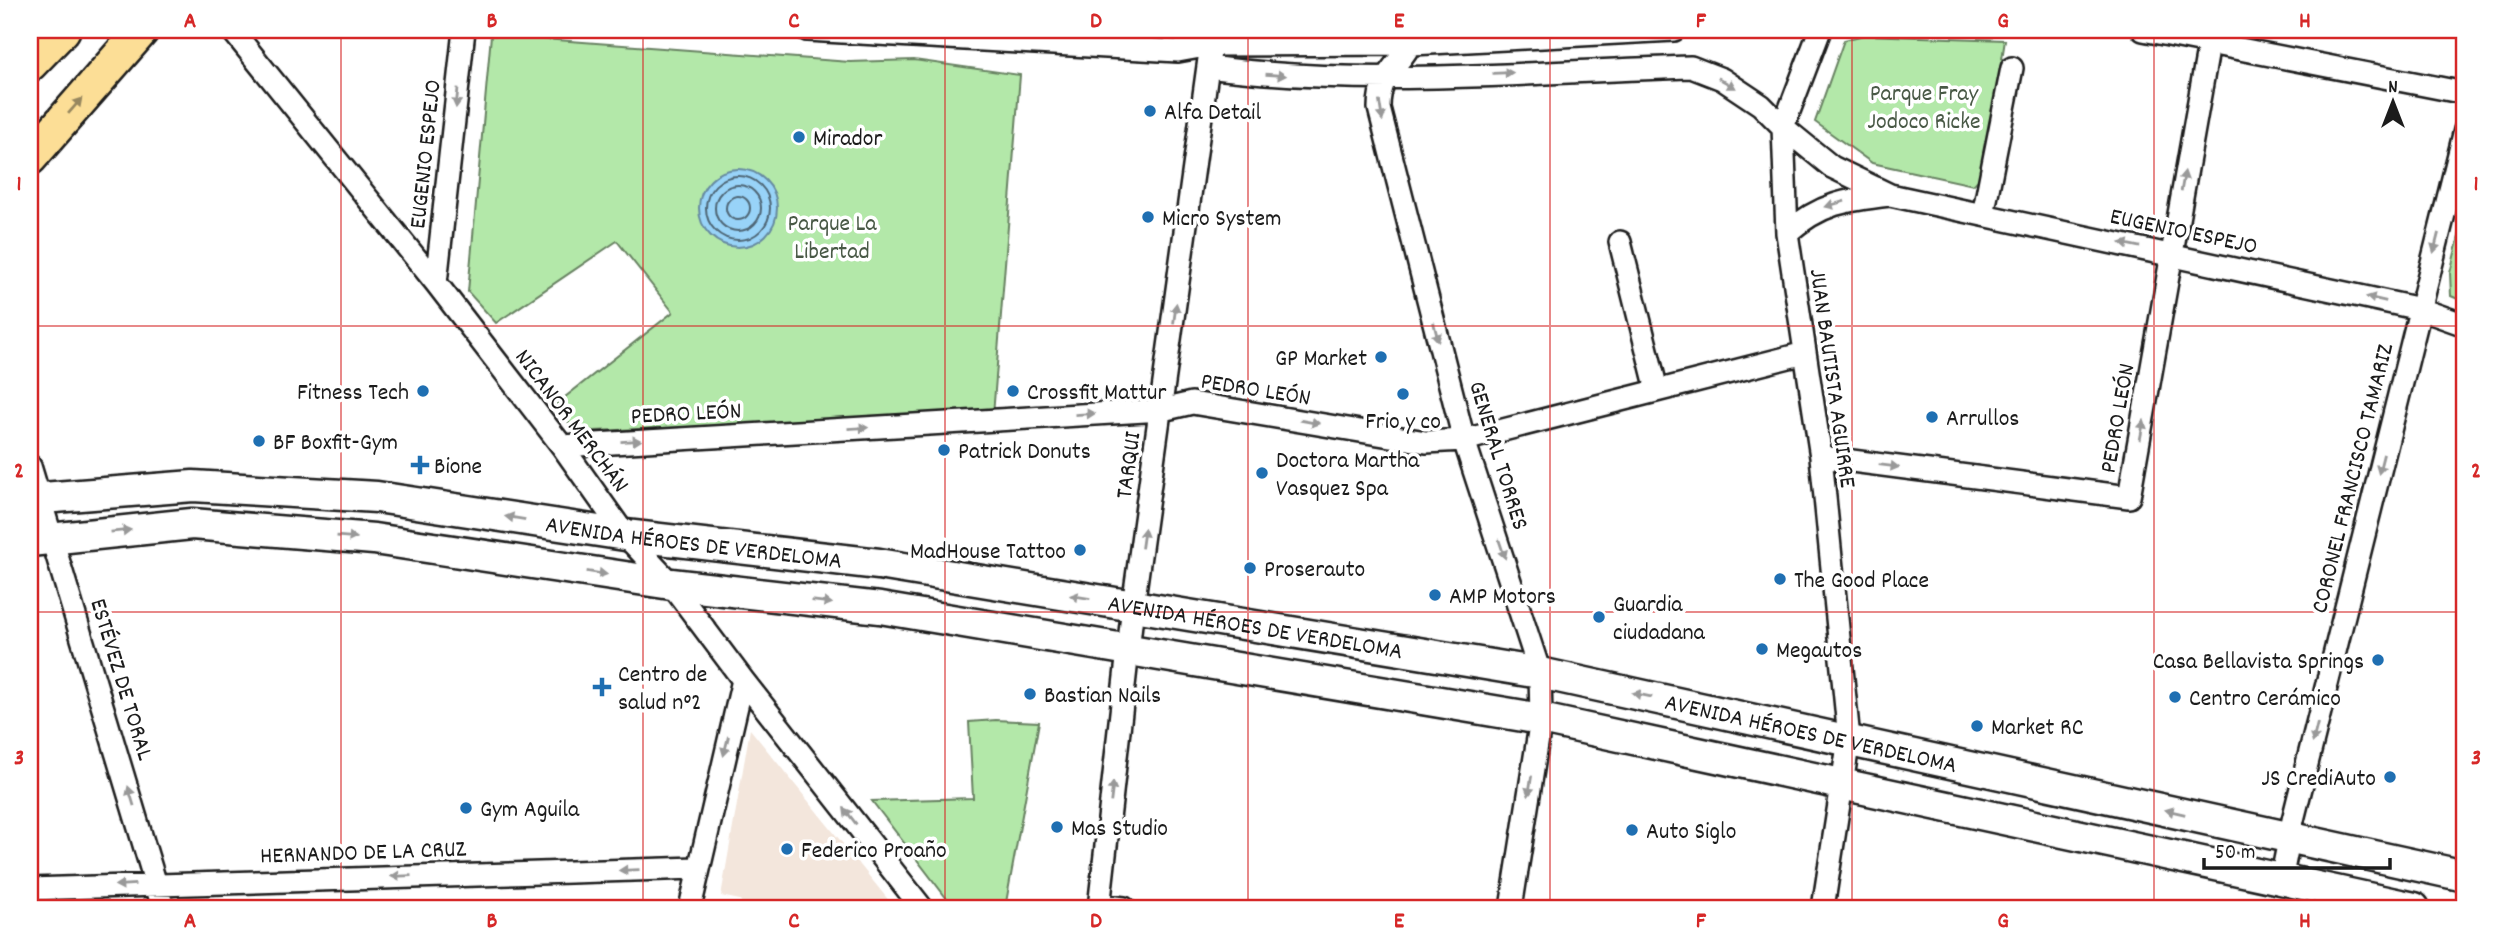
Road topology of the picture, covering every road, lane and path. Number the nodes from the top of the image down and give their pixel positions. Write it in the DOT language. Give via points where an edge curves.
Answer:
graph roads {
  1 [pos="63,30"];
  2 [pos="142,30"];
  3 [pos="232,30"];
  4 [pos="464,30"];
  5 [pos="807,30"];
  6 [pos="1674,30"];
  7 [pos="1819,30"];
  8 [pos="2143,30"];
  9 [pos="1413,37"];
  10 [pos="1212,38"];
  11 [pos="2209,44"];
  12 [pos="30,64"];
  13 [pos="1208,67"];
  14 [pos="2012,68"];
  15 [pos="1383,79"];
  16 [pos="2465,93"];
  17 [pos="1783,127"];
  18 [pos="2465,130"];
  19 [pos="30,158"];
  20 [pos="1890,195"];
  21 [pos="1983,215"];
  22 [pos="1787,233"];
  23 [pos="1620,242"];
  24 [pos="2170,253"];
  25 [pos="436,283"];
  26 [pos="2420,309"];
  27 [pos="2465,325"];
  28 [pos="1805,353"];
  29 [pos="1657,390"];
  30 [pos="1161,410"];
  31 [pos="1464,440"];
  32 [pos="562,446"];
  33 [pos="1822,457"];
  34 [pos="30,466"];
  35 [pos="35,498"];
  36 [pos="625,535"];
  37 [pos="41,539"];
  38 [pos="671,584"];
  39 [pos="1133,606"];
  40 [pos="1129,649"];
  41 [pos="1540,673"];
  42 [pos="743,680"];
  43 [pos="1541,719"];
  44 [pos="1849,739"];
  45 [pos="1843,783"];
  46 [pos="2289,837"];
  47 [pos="697,868"];
  48 [pos="2465,876"];
  49 [pos="2281,880"];
  50 [pos="157,884"];
  51 [pos="30,889"];
  52 [pos="1099,907"];
  53 [pos="163,908"];
  54 [pos="690,908"];
  55 [pos="922,908"];
  56 [pos="1124,908"];
  57 [pos="1511,908"];
  58 [pos="1823,908"];
  59 [pos="2414,908"];
  1 -- 12 [label="main road"];
  19 -- 2 [label="main road, one-way"];
  3 -- 25 [label="street, NICANOR MERCHÁN"];
  4 -- 25 [label="street, EUGENIO ESPEJO, one-way"];
  5 -- 10 [label="street" via="1178,51"];
  6 -- 9 [label="street"];
  7 -- 17 [label="street, JUAN BAUTISTA AGUIRRE"];
  8 -- 11 [label="street"];
  9 -- 10 [label="street"];
  9 -- 15 [label="street"];
  10 -- 13 [label="street, TARQUI"];
  11 -- 16 [label="street"];
  24 -- 11 [label="street, PEDRO LEÓN, one-way"];
  13 -- 15 [label="street, EUGENIO ESPEJO, one-way" via="1255,74"];
  30 -- 13 [label="street, TARQUI, one-way"];
  14 -- 21 [label="street"];
  15 -- 17 [label="street, EUGENIO ESPEJO, one-way" via="1691,66 1761,104"];
  15 -- 31 [label="street, GENERAL TORRES, one-way" via="1379,108"];
  17 -- 20 [label="street, EUGENIO ESPEJO" via="1832,167"];
  17 -- 22 [label="street, JUAN BAUTISTA AGUIRRE"];
  18 -- 26 [label="street, CORONEL FRANCISCO TAMARIZ, one-way"];
  20 -- 21 [label="street, EUGENIO ESPEJO"];
  20 -- 22 [label="street, EUGENIO ESPEJO, one-way" via="1823,207"];
  24 -- 21 [label="street, EUGENIO ESPEJO, one-way"];
  22 -- 28 [label="street, JUAN BAUTISTA AGUIRRE"];
  23 -- 29 [label="street"];
  26 -- 24 [label="street, EUGENIO ESPEJO, one-way"];
  33 -- 24 [label="street, PEDRO LEÓN, one-way" via="2129,497"];
  25 -- 32 [label="street, NICANOR MERCHÁN"];
  26 -- 27 [label="street, EUGENIO ESPEJO"];
  26 -- 46 [label="street, CORONEL FRANCISCO TAMARIZ, one-way"];
  28 -- 29 [label="street, PEDRO LEÓN"];
  28 -- 33 [label="street, JUAN BAUTISTA AGUIRRE"];
  29 -- 31 [label="street, PEDRO LEÓN"];
  30 -- 31 [label="street, PEDRO LEÓN, one-way" via="1192,403 1426,442"];
  32 -- 30 [label="street, PEDRO LEÓN, one-way"];
  39 -- 30 [label="street, TARQUI, one-way"];
  31 -- 41 [label="street, GENERAL TORRES, one-way"];
  32 -- 36 [label="street, NICANOR MERCHÁN"];
  33 -- 44 [label="street, JUAN BAUTISTA AGUIRRE"];
  34 -- 35 [label="street, ESTÉVEZ DE TORAL"];
  36 -- 35 [label="main road, AVENIDA HÉROES DE VERDELOMA, one-way" via="364,496 193,486"];
  35 -- 37 [label="street, ESTÉVEZ DE TORAL"];
  36 -- 38 [label="street, NICANOR MERCHÁN"];
  39 -- 36 [label="main road, AVENIDA HÉROES DE VERDELOMA, one-way" via="879,564"];
  37 -- 38 [label="main road, AVENIDA HÉROES DE VERDELOMA, one-way" via="192,524 374,539"];
  50 -- 37 [label="street, ESTÉVEZ DE TORAL, one-way"];
  38 -- 40 [label="main road, AVENIDA HÉROES DE VERDELOMA, one-way" via="880,608"];
  38 -- 42 [label="street, NICANOR MERCHÁN"];
  39 -- 40 [label="street, TARQUI"];
  39 -- 41 [label="main road, AVENIDA HÉROES DE VERDELOMA"];
  40 -- 43 [label="main road, AVENIDA HÉROES DE VERDELOMA"];
  52 -- 40 [label="street, TARQUI, one-way"];
  41 -- 43 [label="street, GENERAL TORRES"];
  44 -- 41 [label="main road, AVENIDA HÉROES DE VERDELOMA, one-way"];
  42 -- 47 [label="street, one-way"];
  55 -- 42 [label="street, NICANOR MERCHÁN, one-way"];
  43 -- 45 [label="main road, AVENIDA HÉROES DE VERDELOMA"];
  43 -- 57 [label="street, GENERAL TORRES, one-way"];
  44 -- 45 [label="street, JUAN BAUTISTA AGUIRRE"];
  46 -- 44 [label="main road, AVENIDA HÉROES DE VERDELOMA, one-way"];
  45 -- 49 [label="main road, AVENIDA HÉROES DE VERDELOMA"];
  45 -- 58 [label="street, JUAN BAUTISTA AGUIRRE"];
  46 -- 48 [label="main road, AVENIDA HÉROES DE VERDELOMA"];
  46 -- 49 [label="street, CORONEL FRANCISCO TAMARIZ"];
  47 -- 50 [label="street, HERNANDO DE LA CRUZ, one-way"];
  47 -- 54 [label="street"];
  49 -- 59 [label="main road, AVENIDA HÉROES DE VERDELOMA"];
  50 -- 51 [label="street, HERNANDO DE LA CRUZ, one-way"];
  50 -- 53 [label="street, ESTÉVEZ DE TORAL"];
  52 -- 56 [label="street"];
}
